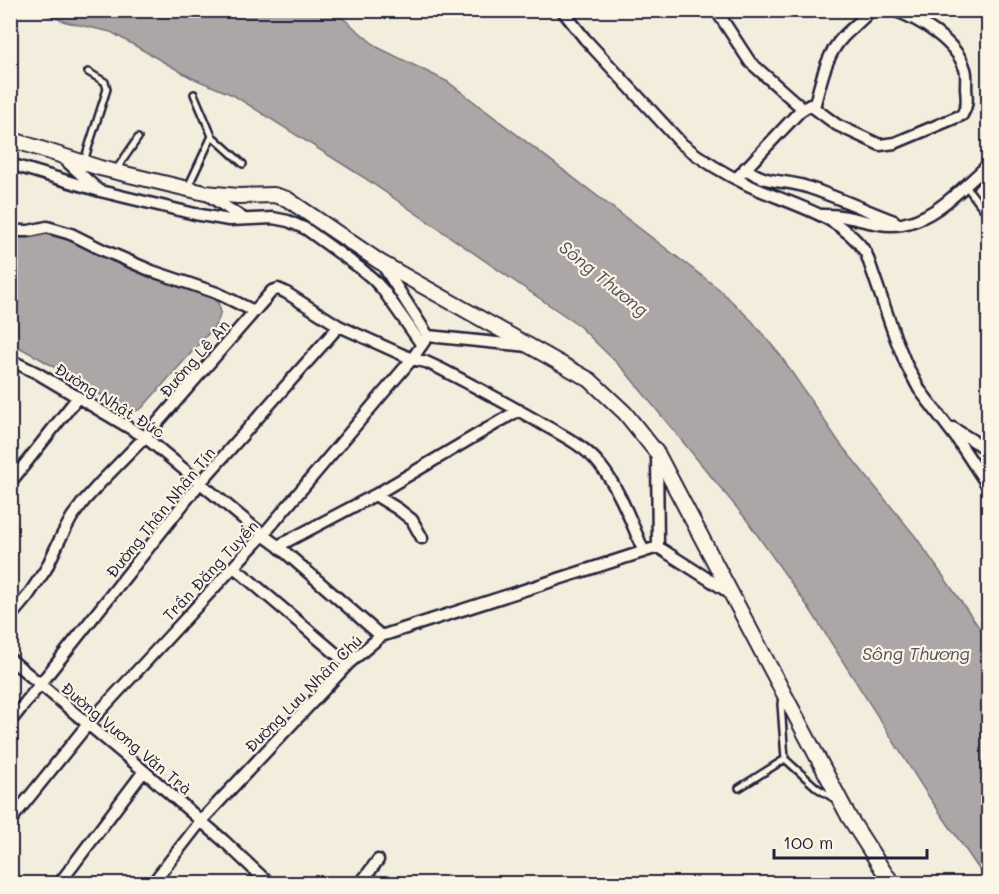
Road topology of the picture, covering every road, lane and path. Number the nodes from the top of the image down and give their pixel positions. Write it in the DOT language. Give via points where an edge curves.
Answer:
graph roads {
  1 [pos="562,10"];
  2 [pos="716,10"];
  3 [pos="871,10"];
  4 [pos="893,10"];
  5 [pos="88,72"];
  6 [pos="194,94"];
  7 [pos="814,107"];
  8 [pos="803,109"];
  9 [pos="212,136"];
  10 [pos="138,138"];
  11 [pos="10,139"];
  12 [pos="59,155"];
  13 [pos="84,163"];
  14 [pos="10,164"];
  15 [pos="243,164"];
  16 [pos="988,165"];
  17 [pos="745,168"];
  18 [pos="115,171"];
  19 [pos="736,178"];
  20 [pos="965,185"];
  21 [pos="188,189"];
  22 [pos="100,191"];
  23 [pos="205,193"];
  24 [pos="818,215"];
  25 [pos="988,215"];
  26 [pos="244,219"];
  27 [pos="900,224"];
  28 [pos="10,231"];
  29 [pos="380,262"];
  30 [pos="254,311"];
  31 [pos="339,326"];
  32 [pos="425,341"];
  33 [pos="531,347"];
  34 [pos="412,359"];
  35 [pos="10,360"];
  36 [pos="78,397"];
  37 [pos="519,410"];
  38 [pos="943,421"];
  39 [pos="146,437"];
  40 [pos="988,450"];
  41 [pos="657,453"];
  42 [pos="10,483"];
  43 [pos="200,483"];
  44 [pos="988,486"];
  45 [pos="375,495"];
  46 [pos="263,535"];
  47 [pos="422,538"];
  48 [pos="278,546"];
  49 [pos="658,548"];
  50 [pos="644,552"];
  51 [pos="234,567"];
  52 [pos="730,593"];
  53 [pos="10,617"];
  54 [pos="381,636"];
  55 [pos="10,658"];
  56 [pos="348,664"];
  57 [pos="40,684"];
  58 [pos="783,691"];
  59 [pos="10,722"];
  60 [pos="88,724"];
  61 [pos="785,759"];
  62 [pos="144,771"];
  63 [pos="739,788"];
  64 [pos="841,803"];
  65 [pos="10,821"];
  66 [pos="201,821"];
  67 [pos="378,860"];
  68 [pos="260,880"];
  69 [pos="59,884"];
  70 [pos="152,884"];
  71 [pos="271,884"];
  72 [pos="360,884"];
  73 [pos="894,884"];
  1 -- 19 [label="street" via="682,144"];
  2 -- 8 [label="street" via="750,62"];
  3 -- 7 [label="street" via="833,50"];
  4 -- 7 [label="street" via="910,16 955,50 966,70 967,106 962,115 895,143 880,145 837,125"];
  5 -- 13 [label="lane" via="105,82 108,89"];
  6 -- 9 [label="lane"];
  7 -- 8 [label="street"];
  8 -- 17 [label="street"];
  9 -- 15 [label="lane"];
  9 -- 21 [label="lane"];
  10 -- 18 [label="lane"];
  11 -- 12 [label="street"];
  12 -- 13 [label="street"];
  12 -- 22 [label="street"];
  13 -- 18 [label="street"];
  14 -- 22 [label="street"];
  16 -- 20 [label="street"];
  17 -- 19 [label="street"];
  17 -- 27 [label="street" via="761,178 808,187"];
  18 -- 21 [label="street"];
  19 -- 24 [label="street"];
  20 -- 25 [label="lane"];
  20 -- 27 [label="street" via="931,214"];
  21 -- 23 [label="street"];
  22 -- 26 [label="street" via="195,214"];
  23 -- 26 [label="street"];
  23 -- 29 [label="street" via="287,199"];
  24 -- 27 [label="street"];
  24 -- 38 [label="street" via="849,233 866,253 906,364"];
  26 -- 32 [label="street" via="273,218 306,229 373,279"];
  28 -- 30 [label="street" via="47,227 71,234 152,272 217,293"];
  29 -- 32 [label="street"];
  29 -- 33 [label="street"];
  30 -- 31 [label="street, Đường Lê An" via="272,291 281,290"];
  30 -- 39 [label="street, Đường Lê An"];
  31 -- 34 [label="street"];
  31 -- 43 [label="street, Đường Thân Nhân Tín"];
  32 -- 33 [label="street"];
  32 -- 34 [label="street, Trần Đăng Tuyển"];
  33 -- 41 [label="street" via="590,380 625,412"];
  34 -- 37 [label="street" via="439,368"];
  34 -- 46 [label="street, Trần Đăng Tuyển"];
  35 -- 36 [label="street, Đường Nhật Đức"];
  36 -- 39 [label="street, Đường Nhật Đức"];
  36 -- 42 [label="street"];
  37 -- 45 [label="street"];
  37 -- 50 [label="street" via="577,444 600,464 625,507"];
  38 -- 40 [label="street"];
  38 -- 44 [label="street"];
  39 -- 43 [label="street, Đường Nhật Đức"];
  39 -- 53 [label="street, Đường Lê An" via="72,517 46,569"];
  41 -- 49 [label="street"];
  41 -- 52 [label="street"];
  43 -- 46 [label="street, Đường Nhật Đức"];
  43 -- 57 [label="street, Đường Thân Nhân Tín"];
  45 -- 47 [label="street" via="412,520"];
  45 -- 48 [label="street"];
  46 -- 48 [label="street, Đường Nhật Đức"];
  46 -- 51 [label="street, Trần Đăng Tuyển"];
  48 -- 54 [label="street, Đường Nhật Đức"];
  49 -- 50 [label="street, Đường Lưu Nhân Chú"];
  49 -- 52 [label="street"];
  50 -- 54 [label="street, Đường Lưu Nhân Chú"];
  51 -- 56 [label="street"];
  51 -- 60 [label="street, Trần Đăng Tuyển"];
  52 -- 58 [label="street"];
  54 -- 56 [label="street, Đường Lưu Nhân Chú"];
  55 -- 57 [label="street, Đường Vương Văn Trà"];
  56 -- 66 [label="street, Đường Lưu Nhân Chú"];
  57 -- 59 [label="street, Đường Thân Nhân Tín"];
  57 -- 60 [label="street, Đường Vương Văn Trà"];
  58 -- 61 [label="lane"];
  58 -- 64 [label="street"];
  60 -- 62 [label="street, Đường Vương Văn Trà"];
  60 -- 65 [label="street, Trần Đăng Tuyển"];
  61 -- 63 [label="lane"];
  61 -- 64 [label="lane" via="817,788"];
  62 -- 66 [label="street, Đường Vương Văn Trà"];
  62 -- 69 [label="street"];
  64 -- 73 [label="street"];
  66 -- 68 [label="street, Đường Vương Văn Trà"];
  66 -- 70 [label="street, Đường Lưu Nhân Chú"];
  67 -- 72 [label="street"];
  68 -- 71 [label="street, Đường Vương Văn Trà"];
}
